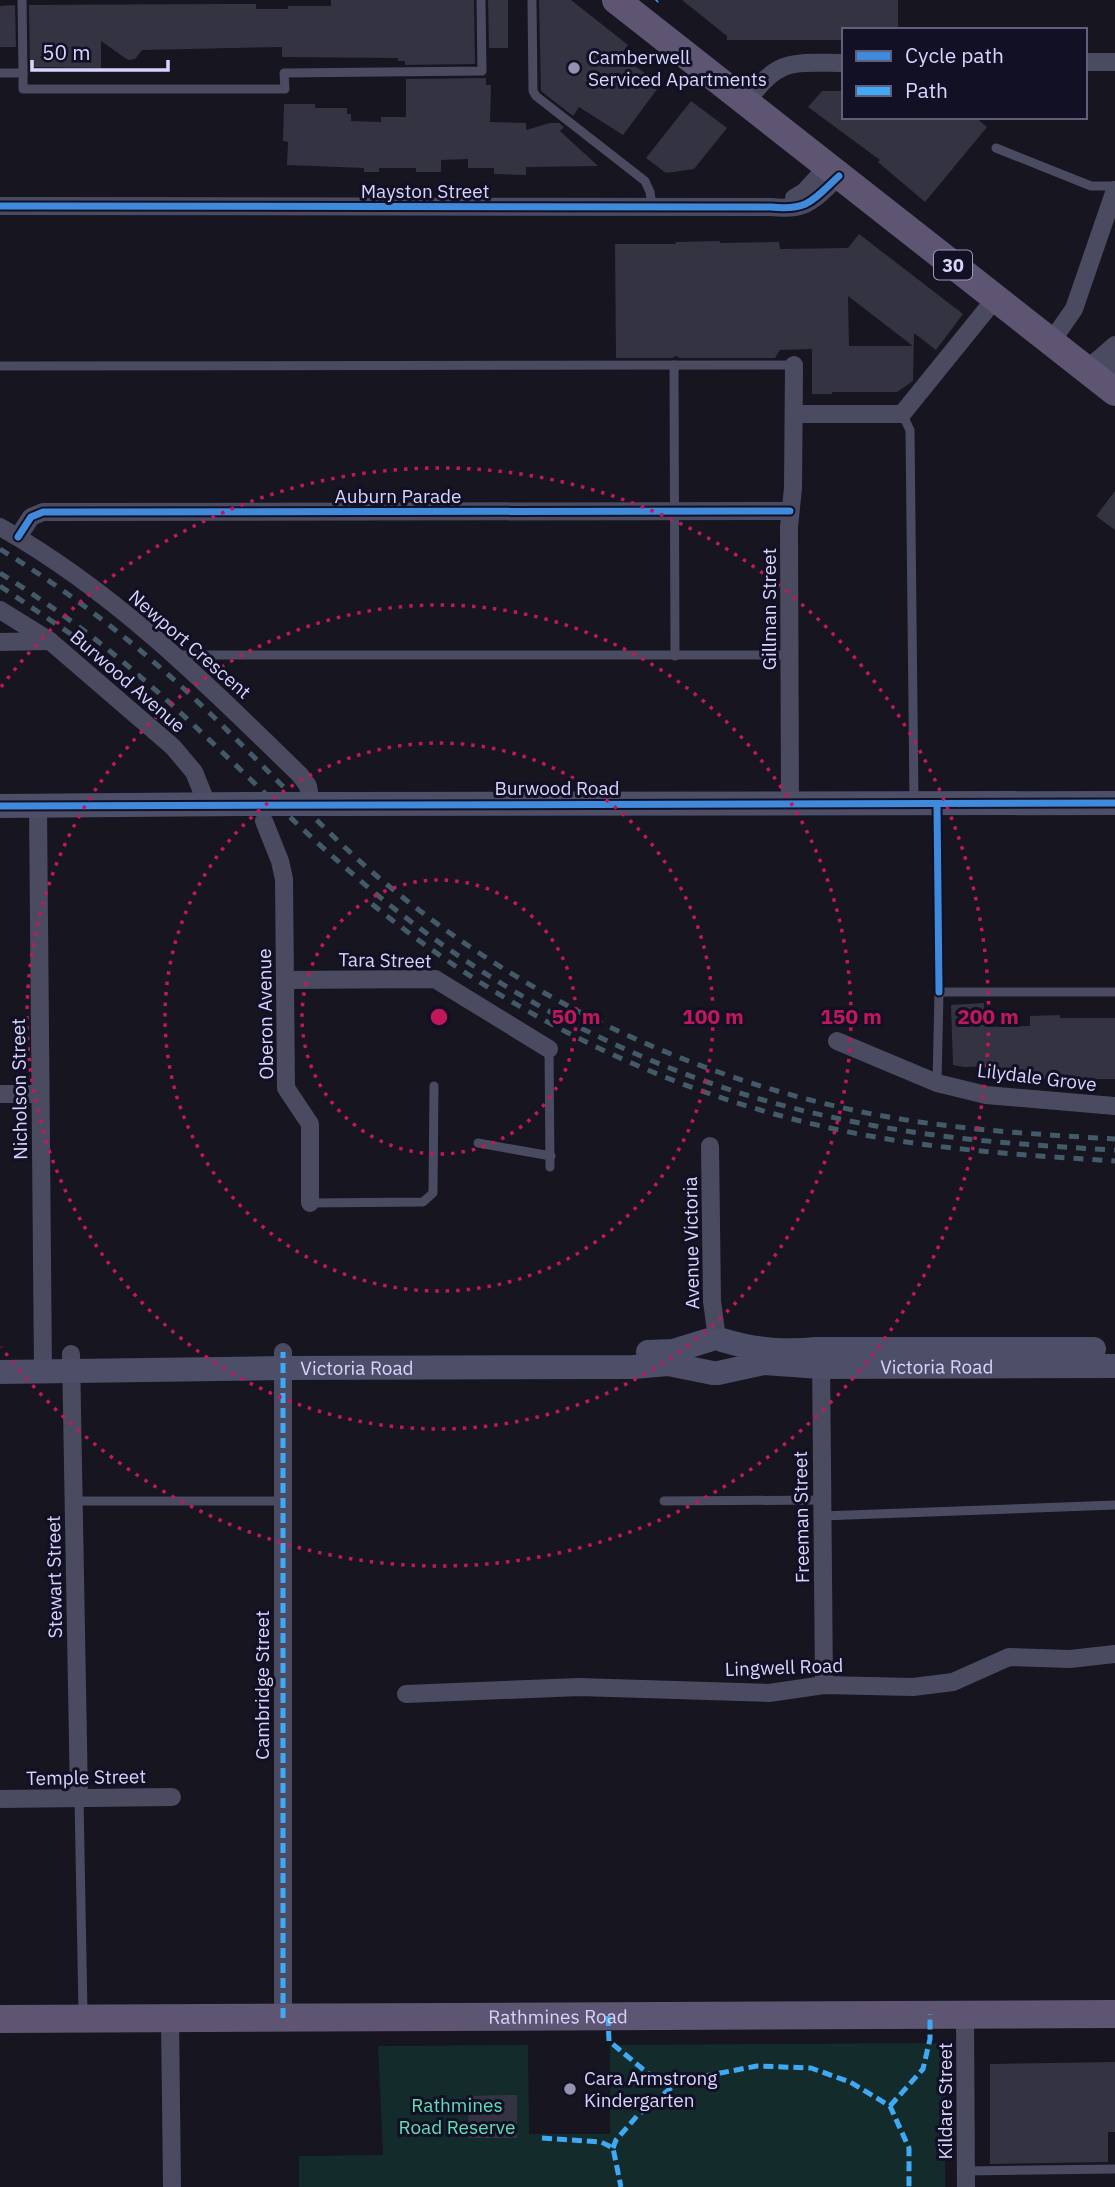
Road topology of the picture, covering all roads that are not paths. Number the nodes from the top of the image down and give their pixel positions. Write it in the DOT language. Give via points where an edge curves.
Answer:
graph roads {
  1 [pos="22,0"];
  2 [pos="481,0"];
  3 [pos="532,0"];
  4 [pos="617,0"];
  5 [pos="1087,62"];
  6 [pos="1115,62"];
  7 [pos="842,63"];
  8 [pos="0,73"];
  9 [pos="23,73"];
  10 [pos="746,103"];
  11 [pos="996,148"];
  12 [pos="833,172"];
  13 [pos="1115,188"];
  14 [pos="0,206"];
  15 [pos="652,206"];
  16 [pos="995,299"];
  17 [pos="1051,342"];
  18 [pos="1115,345"];
  19 [pos="674,365"];
  20 [pos="794,365"];
  21 [pos="0,366"];
  22 [pos="1104,377"];
  23 [pos="794,414"];
  24 [pos="902,414"];
  25 [pos="790,511"];
  26 [pos="674,513"];
  27 [pos="0,527"];
  28 [pos="18,537"];
  29 [pos="0,610"];
  30 [pos="50,641"];
  31 [pos="0,642"];
  32 [pos="176,655"];
  33 [pos="790,655"];
  34 [pos="675,656"];
  35 [pos="315,800"];
  36 [pos="1115,803"];
  37 [pos="207,804"];
  38 [pos="790,804"];
  39 [pos="914,804"];
  40 [pos="0,806"];
  41 [pos="38,806"];
  42 [pos="264,821"];
  43 [pos="285,980"];
  44 [pos="1115,992"];
  45 [pos="836,1041"];
  46 [pos="549,1049"];
  47 [pos="937,1083"];
  48 [pos="433,1086"];
  49 [pos="0,1094"];
  50 [pos="40,1094"];
  51 [pos="1115,1106"];
  52 [pos="478,1143"];
  53 [pos="710,1146"];
  54 [pos="310,1203"];
  55 [pos="716,1339"];
  56 [pos="1115,1349"];
  57 [pos="0,1355"];
  58 [pos="821,1358"];
  59 [pos="283,1360"];
  60 [pos="550,1360"];
  61 [pos="43,1363"];
  62 [pos="71,1363"];
  63 [pos="1115,1366"];
  64 [pos="0,1372"];
  65 [pos="716,1373"];
  66 [pos="283,1501"];
  67 [pos="664,1501"];
  68 [pos="74,1502"];
  69 [pos="1115,1505"];
  70 [pos="822,1508"];
  71 [pos="1115,1654"];
  72 [pos="824,1685"];
  73 [pos="406,1694"];
  74 [pos="172,1797"];
  75 [pos="79,1798"];
  76 [pos="0,1799"];
  77 [pos="1115,2014"];
  78 [pos="965,2015"];
  79 [pos="84,2018"];
  80 [pos="170,2018"];
  81 [pos="283,2018"];
  82 [pos="0,2019"];
  83 [pos="1115,2169"];
  84 [pos="966,2179"];
  85 [pos="172,2187"];
  1 -- 9 [label="lane"];
  2 -- 9 [label="lane" via="482,71 285,73 285,89 23,89"];
  3 -- 15 [label="lane" via="533,91 646,181"];
  4 -- 10 [label="main road, 30"];
  5 -- 6 [label="street"];
  7 -- 10 [label="street" via="779,67"];
  8 -- 9 [label="lane"];
  10 -- 12 [label="main road, 30"];
  11 -- 13 [label="lane" via="1091,186"];
  12 -- 15 [label="street, Mayston Street" via="771,207"];
  12 -- 16 [label="main road, 30"];
  13 -- 17 [label="street" via="1073,309"];
  14 -- 15 [label="street, Mayston Street"];
  16 -- 17 [label="main road, 30"];
  16 -- 24 [label="street"];
  17 -- 22 [label="main road, 30"];
  18 -- 22 [label="street"];
  19 -- 20 [label="lane"];
  19 -- 21 [label="lane"];
  19 -- 26 [label="lane"];
  20 -- 23 [label="street, Gillman Street"];
  23 -- 24 [label="street"];
  23 -- 25 [label="street, Gillman Street"];
  24 -- 39 [label="lane" via="910,430"];
  25 -- 26 [label="street, Auburn Parade"];
  25 -- 33 [label="street, Gillman Street"];
  26 -- 28 [label="street, Auburn Parade" via="43,512 31,517"];
  26 -- 34 [label="lane"];
  27 -- 28 [label="street"];
  28 -- 32 [label="street, Newport Crescent" via="89,585"];
  29 -- 30 [label="street, Burwood Avenue"];
  30 -- 31 [label="street"];
  30 -- 37 [label="street, Burwood Avenue" via="183,757"];
  32 -- 34 [label="lane"];
  32 -- 35 [label="street, Newport Crescent" via="300,775"];
  33 -- 34 [label="lane"];
  33 -- 38 [label="street, Gillman Street"];
  35 -- 37 [label="street, Burwood Road, bridge"];
  35 -- 38 [label="street, Burwood Road"];
  36 -- 39 [label="street, Burwood Road"];
  37 -- 41 [label="street, Burwood Road"];
  38 -- 39 [label="street, Burwood Road"];
  40 -- 41 [label="street, Burwood Road"];
  41 -- 50 [label="street, Nicholson Street"];
  42 -- 43 [label="street, Oberon Avenue" via="284,879"];
  43 -- 46 [label="street, Tara Street" via="435,979"];
  43 -- 54 [label="street, Oberon Avenue" via="286,1088 310,1124"];
  44 -- 47 [label="lane" via="939,992"];
  45 -- 47 [label="street, Lilydale Grove"];
  46 -- 52 [label="lane" via="550,1162"];
  47 -- 51 [label="street, Lilydale Grove" via="986,1095"];
  48 -- 54 [label="lane" via="433,1193 423,1202"];
  49 -- 50 [label="street"];
  50 -- 61 [label="street, Nicholson Street"];
  53 -- 55 [label="street, Avenue Victoria"];
  55 -- 58 [label="street, Victoria Road"];
  55 -- 60 [label="street, Victoria Road" via="664,1352"];
  55 -- 65 [label="street" via="731,1350 732,1360"];
  56 -- 58 [label="street, Victoria Road"];
  57 -- 61 [label="street, Victoria Road"];
  58 -- 63 [label="street, Victoria Road"];
  58 -- 65 [label="street, Victoria Road"];
  58 -- 70 [label="street, Freeman Street"];
  59 -- 60 [label="street, Victoria Road"];
  59 -- 62 [label="street, Victoria Road"];
  59 -- 66 [label="street, Cambridge Street"];
  60 -- 65 [label="street, Victoria Road" via="668,1364"];
  61 -- 62 [label="street, Victoria Road"];
  61 -- 64 [label="street, Victoria Road"];
  62 -- 68 [label="street, Stewart Street"];
  66 -- 68 [label="lane"];
  66 -- 81 [label="street, Cambridge Street"];
  67 -- 70 [label="lane"];
  68 -- 75 [label="street, Stewart Street"];
  69 -- 70 [label="lane"];
  70 -- 72 [label="street, Freeman Street"];
  71 -- 72 [label="street, Lingwell Road" via="1070,1659 1009,1657 953,1682 913,1687"];
  72 -- 73 [label="street, Lingwell Road" via="769,1693 579,1687"];
  74 -- 75 [label="street, Temple Street"];
  75 -- 76 [label="street, Temple Street"];
  75 -- 79 [label="lane"];
  77 -- 78 [label="main road, Rathmines Road"];
  78 -- 81 [label="main road, Rathmines Road"];
  78 -- 84 [label="street, Kildare Street"];
  79 -- 80 [label="main road, Rathmines Road"];
  79 -- 82 [label="main road, Rathmines Road"];
  80 -- 81 [label="main road, Rathmines Road"];
  80 -- 85 [label="street"];
  83 -- 84 [label="lane"];
}
